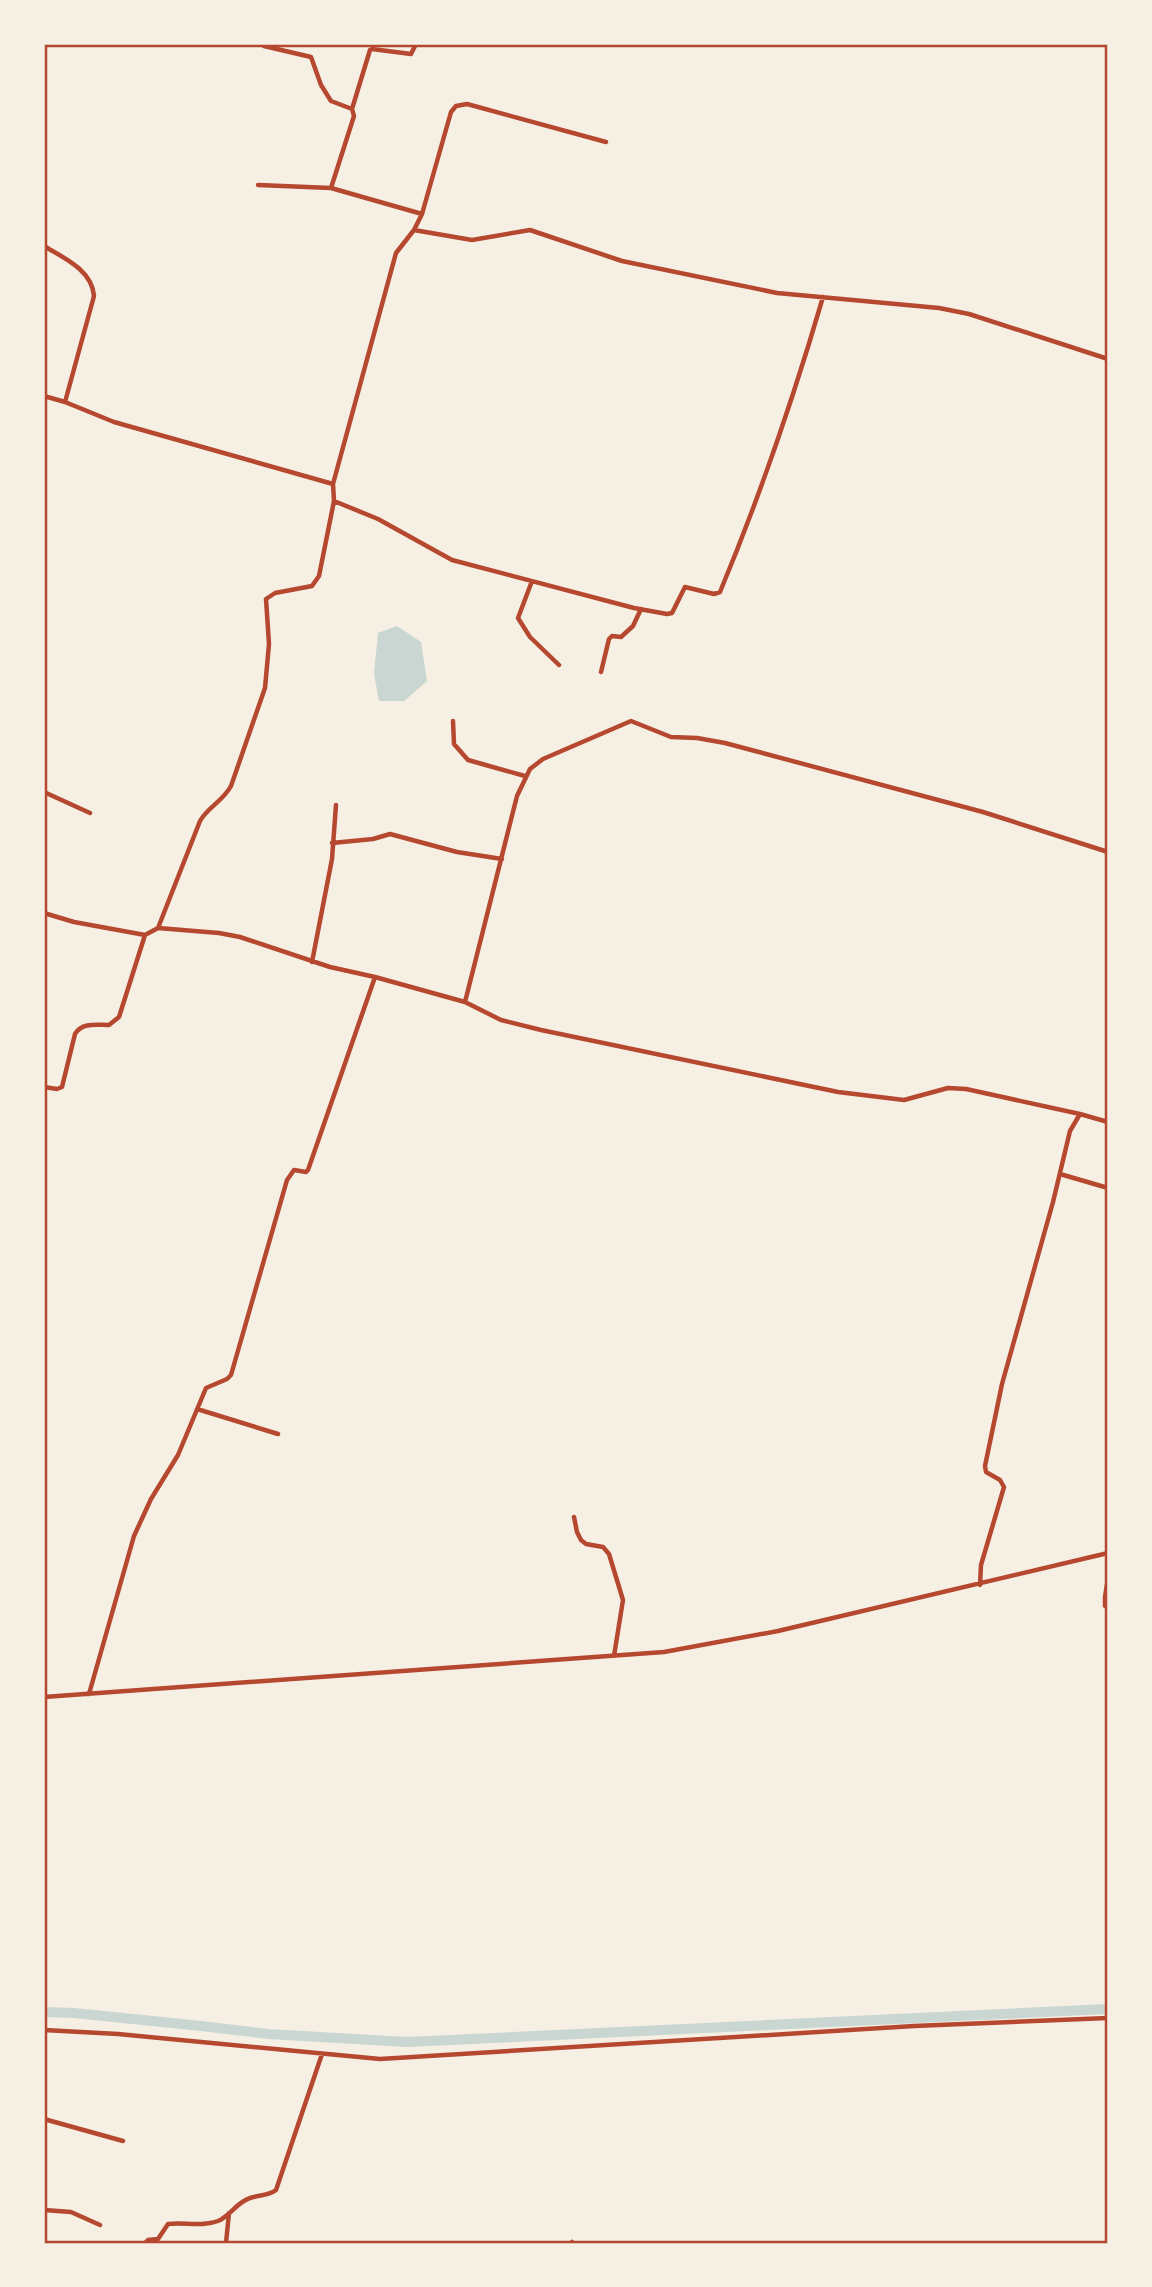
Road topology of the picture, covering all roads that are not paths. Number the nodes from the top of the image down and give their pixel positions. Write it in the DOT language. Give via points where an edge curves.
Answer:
graph roads {
  1 [pos="416,44"];
  2 [pos="264,46"];
  3 [pos="352,109"];
  4 [pos="606,142"];
  5 [pos="258,185"];
  6 [pos="331,188"];
  7 [pos="422,214"];
  8 [pos="414,230"];
  9 [pos="44,246"];
  10 [pos="823,297"];
  11 [pos="1108,359"];
  12 [pos="44,396"];
  13 [pos="65,402"];
  14 [pos="332,484"];
  15 [pos="334,501"];
  16 [pos="532,581"];
  17 [pos="641,609"];
  18 [pos="559,666"];
  19 [pos="601,672"];
  20 [pos="453,721"];
  21 [pos="525,776"];
  22 [pos="44,792"];
  23 [pos="336,805"];
  24 [pos="90,813"];
  25 [pos="332,843"];
  26 [pos="1108,852"];
  27 [pos="502,859"];
  28 [pos="44,914"];
  29 [pos="158,928"];
  30 [pos="145,935"];
  31 [pos="312,962"];
  32 [pos="375,977"];
  33 [pos="465,1003"];
  34 [pos="44,1087"];
  35 [pos="1080,1114"];
  36 [pos="1108,1122"];
  37 [pos="1060,1174"];
  38 [pos="1108,1188"];
  39 [pos="197,1409"];
  40 [pos="278,1434"];
  41 [pos="575,1517"];
  42 [pos="1108,1553"];
  43 [pos="1108,1578"];
  44 [pos="980,1585"];
  45 [pos="1108,1608"];
  46 [pos="614,1656"];
  47 [pos="89,1694"];
  48 [pos="44,1697"];
  49 [pos="1108,2018"];
  50 [pos="44,2030"];
  51 [pos="322,2054"];
  52 [pos="44,2119"];
  53 [pos="123,2141"];
  54 [pos="44,2210"];
  55 [pos="229,2213"];
  56 [pos="100,2225"];
  57 [pos="145,2243"];
  58 [pos="226,2243"];
  1 -- 3 [label="street" via="411,54 370,50"];
  2 -- 3 [label="street" via="311,57 331,101"];
  3 -- 6 [label="street" via="354,116"];
  4 -- 7 [label="street" via="467,104 456,106"];
  5 -- 6 [label="street"];
  6 -- 7 [label="street"];
  7 -- 8 [label="street"];
  8 -- 10 [label="street" via="472,240 530,230 622,261 777,293"];
  8 -- 14 [label="street" via="396,253"];
  9 -- 13 [label="street" via="85,273 93,288"];
  10 -- 11 [label="street" via="959,312"];
  10 -- 17 [label="street" via="802,368 720,592 687,587 673,613"];
  12 -- 13 [label="street"];
  13 -- 14 [label="street" via="114,422"];
  14 -- 15 [label="street"];
  15 -- 16 [label="street" via="379,519 452,560"];
  15 -- 29 [label="street" via="316,583 266,598 265,688 231,786 200,821"];
  16 -- 17 [label="street"];
  16 -- 18 [label="street" via="517,618"];
  17 -- 19 [label="street" via="633,626 621,637 609,639"];
  20 -- 21 [label="street" via="454,744 468,760"];
  21 -- 26 [label="street" via="543,759 631,721 671,737 725,743 983,812"];
  21 -- 27 [label="street"];
  22 -- 24 [label="street"];
  23 -- 25 [label="street"];
  25 -- 27 [label="street" via="390,834"];
  25 -- 31 [label="street"];
  27 -- 33 [label="street"];
  28 -- 30 [label="street"];
  29 -- 30 [label="street"];
  29 -- 31 [label="street" via="240,937"];
  30 -- 34 [label="street" via="118,1017 109,1025 78,1028 62,1087"];
  31 -- 32 [label="street"];
  32 -- 33 [label="street"];
  32 -- 39 [label="street" via="308,1170 294,1170 287,1180 230,1375 206,1388"];
  33 -- 35 [label="street" via="501,1020 541,1030 814,1089 904,1100 948,1088 966,1089"];
  35 -- 36 [label="street"];
  35 -- 37 [label="street" via="1070,1131"];
  37 -- 38 [label="street"];
  37 -- 44 [label="street" via="987,1455 985,1471 1004,1487 981,1565"];
  39 -- 40 [label="street"];
  39 -- 47 [label="street" via="134,1536"];
  41 -- 46 [label="street" via="581,1540 603,1547 609,1554 623,1600"];
  42 -- 44 [label="street"];
  43 -- 45 [label="street"];
  44 -- 46 [label="street" via="765,1634"];
  46 -- 47 [label="street"];
  47 -- 48 [label="street"];
  49 -- 51 [label="street" via="380,2059"];
  50 -- 51 [label="street"];
  51 -- 55 [label="street" via="276,2190 249,2198"];
  52 -- 53 [label="street"];
  54 -- 56 [label="street" via="71,2212"];
  55 -- 57 [label="street" via="214,2222 167,2224 158,2239"];
  55 -- 58 [label="street"];
}
